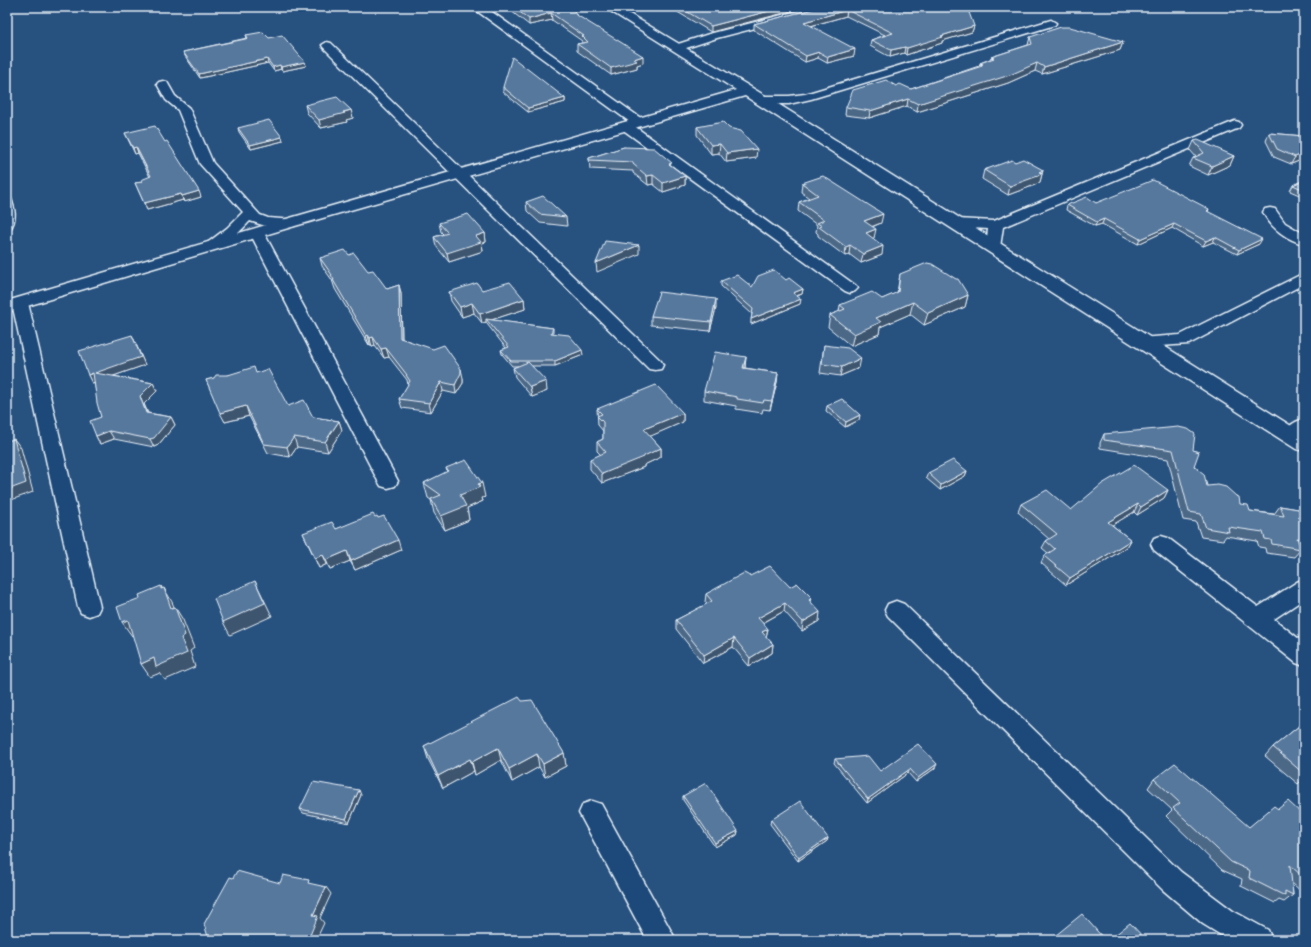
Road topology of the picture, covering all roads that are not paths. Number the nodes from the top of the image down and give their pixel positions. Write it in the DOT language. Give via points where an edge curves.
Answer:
graph roads {
  1 [pos="610,7"];
  2 [pos="825,7"];
  3 [pos="481,9"];
  4 [pos="1051,23"];
  5 [pos="328,46"];
  6 [pos="676,48"];
  7 [pos="163,84"];
  8 [pos="747,92"];
  9 [pos="807,97"];
  10 [pos="762,100"];
  11 [pos="784,115"];
  12 [pos="632,124"];
  13 [pos="1235,124"];
  14 [pos="458,175"];
  15 [pos="7,196"];
  16 [pos="251,212"];
  17 [pos="1270,212"];
  18 [pos="288,224"];
  19 [pos="956,224"];
  20 [pos="996,225"];
  21 [pos="7,230"];
  22 [pos="257,233"];
  23 [pos="1304,240"];
  24 [pos="211,247"];
  25 [pos="993,247"];
  26 [pos="1304,278"];
  27 [pos="850,288"];
  28 [pos="13,305"];
  29 [pos="1183,340"];
  30 [pos="1146,342"];
  31 [pos="1172,360"];
  32 [pos="654,365"];
  33 [pos="1300,434"];
  34 [pos="388,481"];
  35 [pos="1161,544"];
  36 [pos="1304,588"];
  37 [pos="89,607"];
  38 [pos="896,610"];
  39 [pos="1257,620"];
  40 [pos="1304,656"];
  41 [pos="592,813"];
  42 [pos="662,940"];
  43 [pos="1258,940"];
  1 -- 6 [label="street"];
  2 -- 6 [label="street"];
  3 -- 12 [label="street"];
  4 -- 9 [label="street"];
  5 -- 14 [label="street"];
  6 -- 8 [label="street"];
  7 -- 16 [label="street" via="170,98 183,108 207,164"];
  8 -- 10 [label="street"];
  8 -- 12 [label="street"];
  9 -- 10 [label="street"];
  9 -- 11 [label="street" via="796,102"];
  10 -- 11 [label="street"];
  11 -- 19 [label="street"];
  12 -- 14 [label="street"];
  12 -- 27 [label="street"];
  13 -- 20 [label="street"];
  14 -- 18 [label="street"];
  14 -- 32 [label="street"];
  15 -- 21 [label="lane" via="13,213"];
  16 -- 18 [label="street" via="255,218 267,222"];
  16 -- 24 [label="street"];
  17 -- 23 [label="street" via="1274,222"];
  18 -- 22 [label="street"];
  19 -- 20 [label="street"];
  19 -- 25 [label="street"];
  20 -- 25 [label="street"];
  22 -- 24 [label="street"];
  22 -- 34 [label="street"];
  24 -- 28 [label="street"];
  25 -- 30 [label="street"];
  26 -- 29 [label="street"];
  28 -- 37 [label="street"];
  29 -- 30 [label="street"];
  29 -- 31 [label="street"];
  30 -- 31 [label="street"];
  31 -- 33 [label="street"];
  35 -- 39 [label="street"];
  36 -- 39 [label="street"];
  38 -- 43 [label="street" via="1172,881 1210,914"];
  39 -- 40 [label="street"];
  41 -- 42 [label="street"];
}
